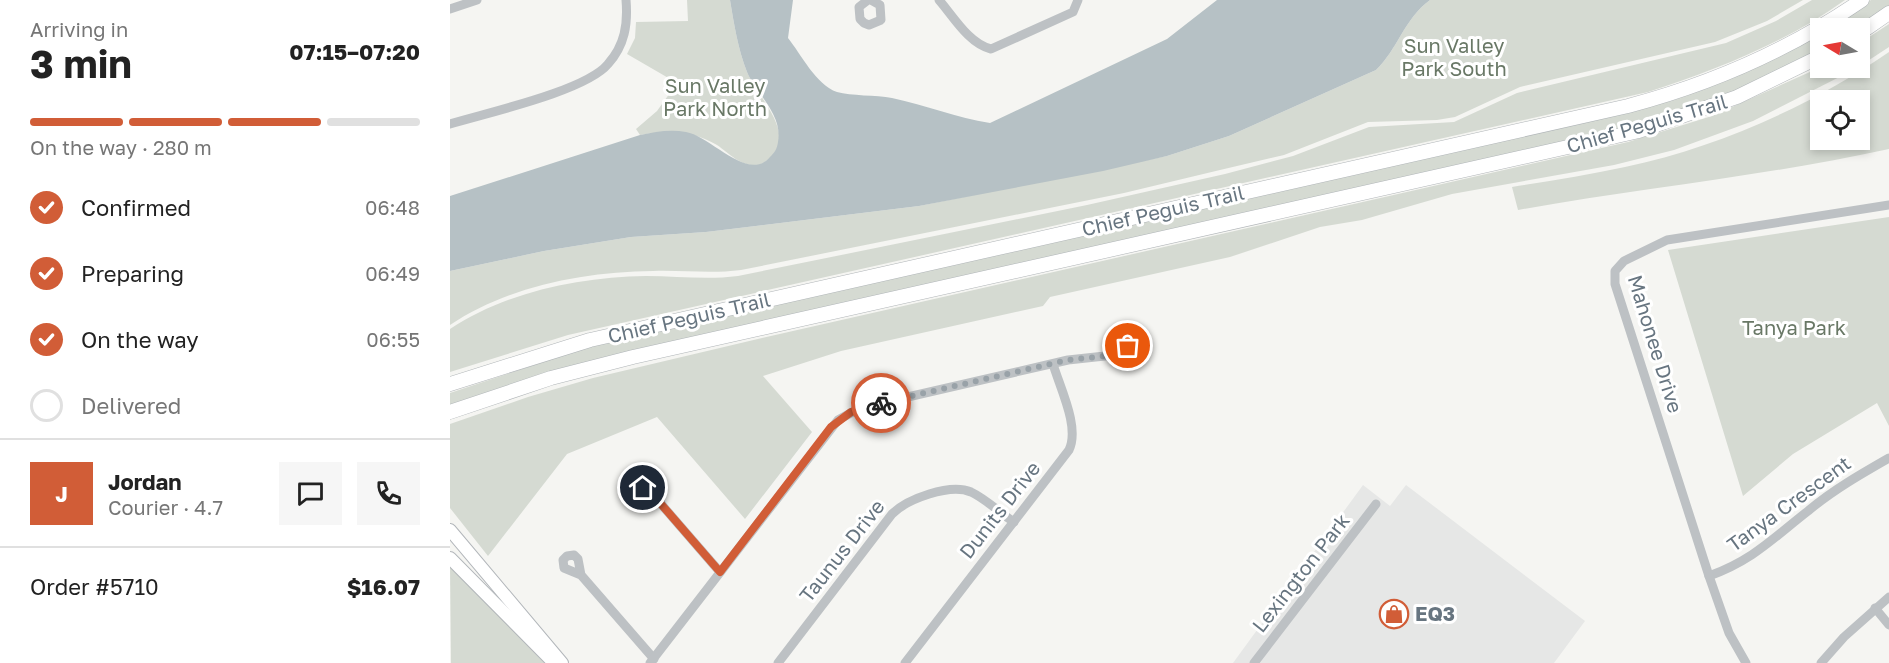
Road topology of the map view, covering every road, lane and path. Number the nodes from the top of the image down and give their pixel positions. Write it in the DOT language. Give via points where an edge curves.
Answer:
graph roads {
  1 [pos="477,0"];
  2 [pos="626,0"];
  3 [pos="939,0"];
  4 [pos="1078,0"];
  5 [pos="1862,0"];
  6 [pos="450,9"];
  7 [pos="1889,13"];
  8 [pos="1870,26"];
  9 [pos="1810,61"];
  10 [pos="450,124"];
  11 [pos="1889,205"];
  12 [pos="1114,355"];
  13 [pos="1053,364"];
  14 [pos="450,384"];
  15 [pos="450,412"];
  16 [pos="1889,458"];
  17 [pos="661,504"];
  18 [pos="1376,504"];
  19 [pos="1014,522"];
  20 [pos="450,530"];
  21 [pos="450,558"];
  22 [pos="720,572"];
  23 [pos="580,575"];
  24 [pos="1709,576"];
  25 [pos="1889,597"];
  26 [pos="1875,608"];
  27 [pos="1889,625"];
  28 [pos="652,661"];
  29 [pos="554,663"];
  30 [pos="562,663"];
  31 [pos="778,663"];
  32 [pos="905,663"];
  33 [pos="1254,663"];
  34 [pos="1746,663"];
  35 [pos="1821,663"];
  1 -- 6 [label="street"];
  2 -- 10 [label="street" via="627,30 608,65 593,77"];
  3 -- 4 [label="street" via="974,40 991,49 1073,12"];
  5 -- 14 [label="main road, Chief Peguis Trail" via="1764,57 1708,81 1628,106 590,340"];
  7 -- 8 [label="main road"];
  9 -- 15 [label="main road, Chief Peguis Trail" via="1726,102 1605,140 655,352 551,378"];
  11 -- 24 [label="street, Mahonee Drive" via="1667,240 1636,254 1615,271 1615,284"];
  12 -- 13 [label="street"];
  13 -- 19 [label="street, Dunits Drive" via="1072,429 1072,442"];
  13 -- 22 [label="street" via="851,412 831,427"];
  16 -- 24 [label="street, Tanya Crescent" via="1834,491 1758,554"];
  17 -- 22 [label="street"];
  18 -- 33 [label="street, Lexington Park"];
  19 -- 31 [label="street, Taunus Drive" via="962,489 907,501 892,514"];
  19 -- 32 [label="street, Dunits Drive"];
  20 -- 30 [label="main road"];
  21 -- 29 [label="main road"];
  22 -- 28 [label="street"];
  23 -- 28 [label="street"];
  24 -- 34 [label="street, Mahonee Drive" via="1729,633"];
  25 -- 26 [label="street"];
  26 -- 27 [label="street"];
  26 -- 35 [label="street"];
}
